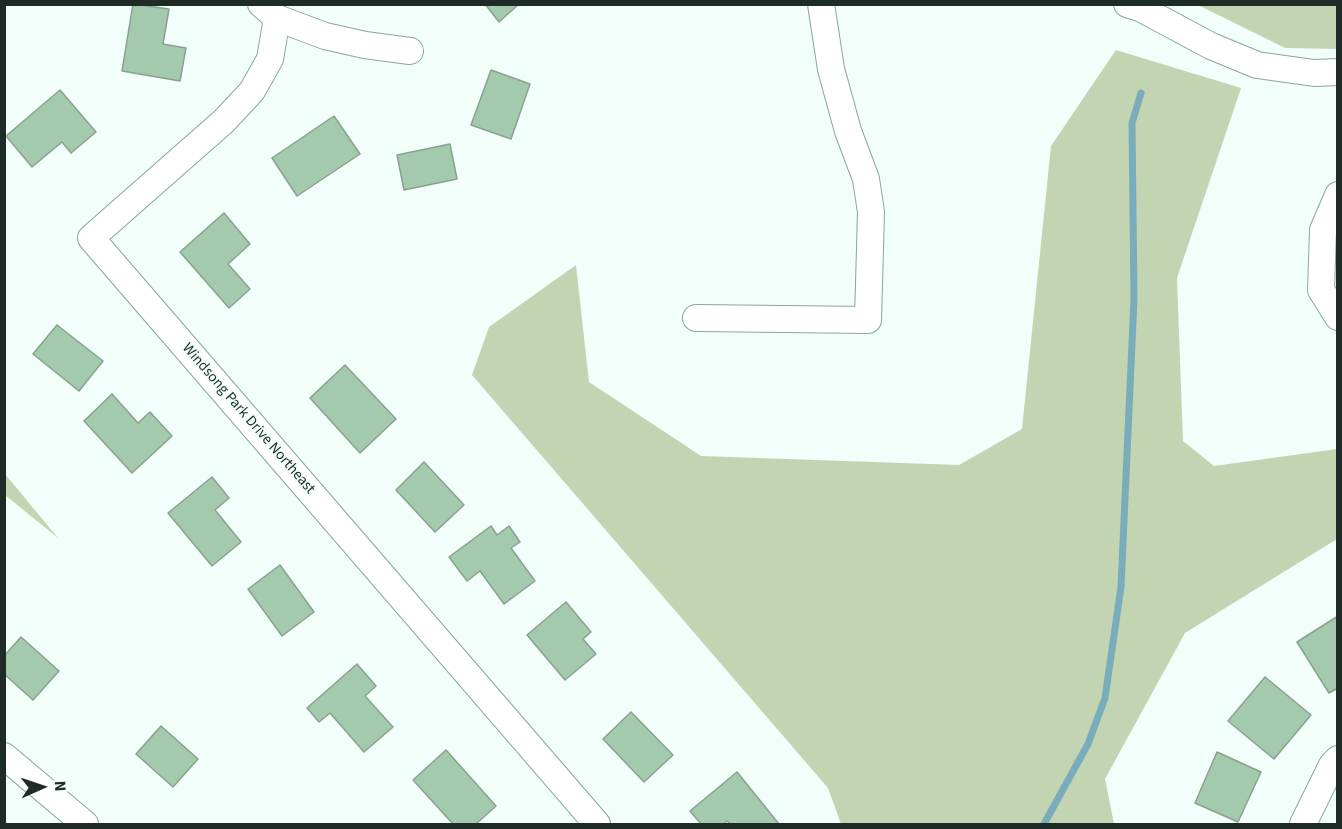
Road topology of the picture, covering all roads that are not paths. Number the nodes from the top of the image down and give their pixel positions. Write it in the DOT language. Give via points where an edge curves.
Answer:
graph roads {
  1 [pos="820,4"];
  2 [pos="1127,4"];
  3 [pos="269,11"];
  4 [pos="410,51"];
  5 [pos="1338,72"];
  6 [pos="1338,195"];
  7 [pos="1338,317"];
  8 [pos="696,318"];
  9 [pos="4,756"];
  10 [pos="1338,759"];
  11 [pos="85,825"];
  12 [pos="597,825"];
  13 [pos="1303,825"];
  1 -- 8 [label="street" via="831,69 866,180 871,212 868,320"];
  2 -- 5 [label="street" via="1257,65 1314,73"];
  3 -- 4 [label="street" via="325,36"];
  3 -- 12 [label="street, Windsong Park Drive Northeast" via="270,59 252,91 224,121 91,238"];
  6 -- 7 [label="street" via="1323,230 1321,290"];
  9 -- 11 [label="street"];
  10 -- 13 [label="street"];
}
